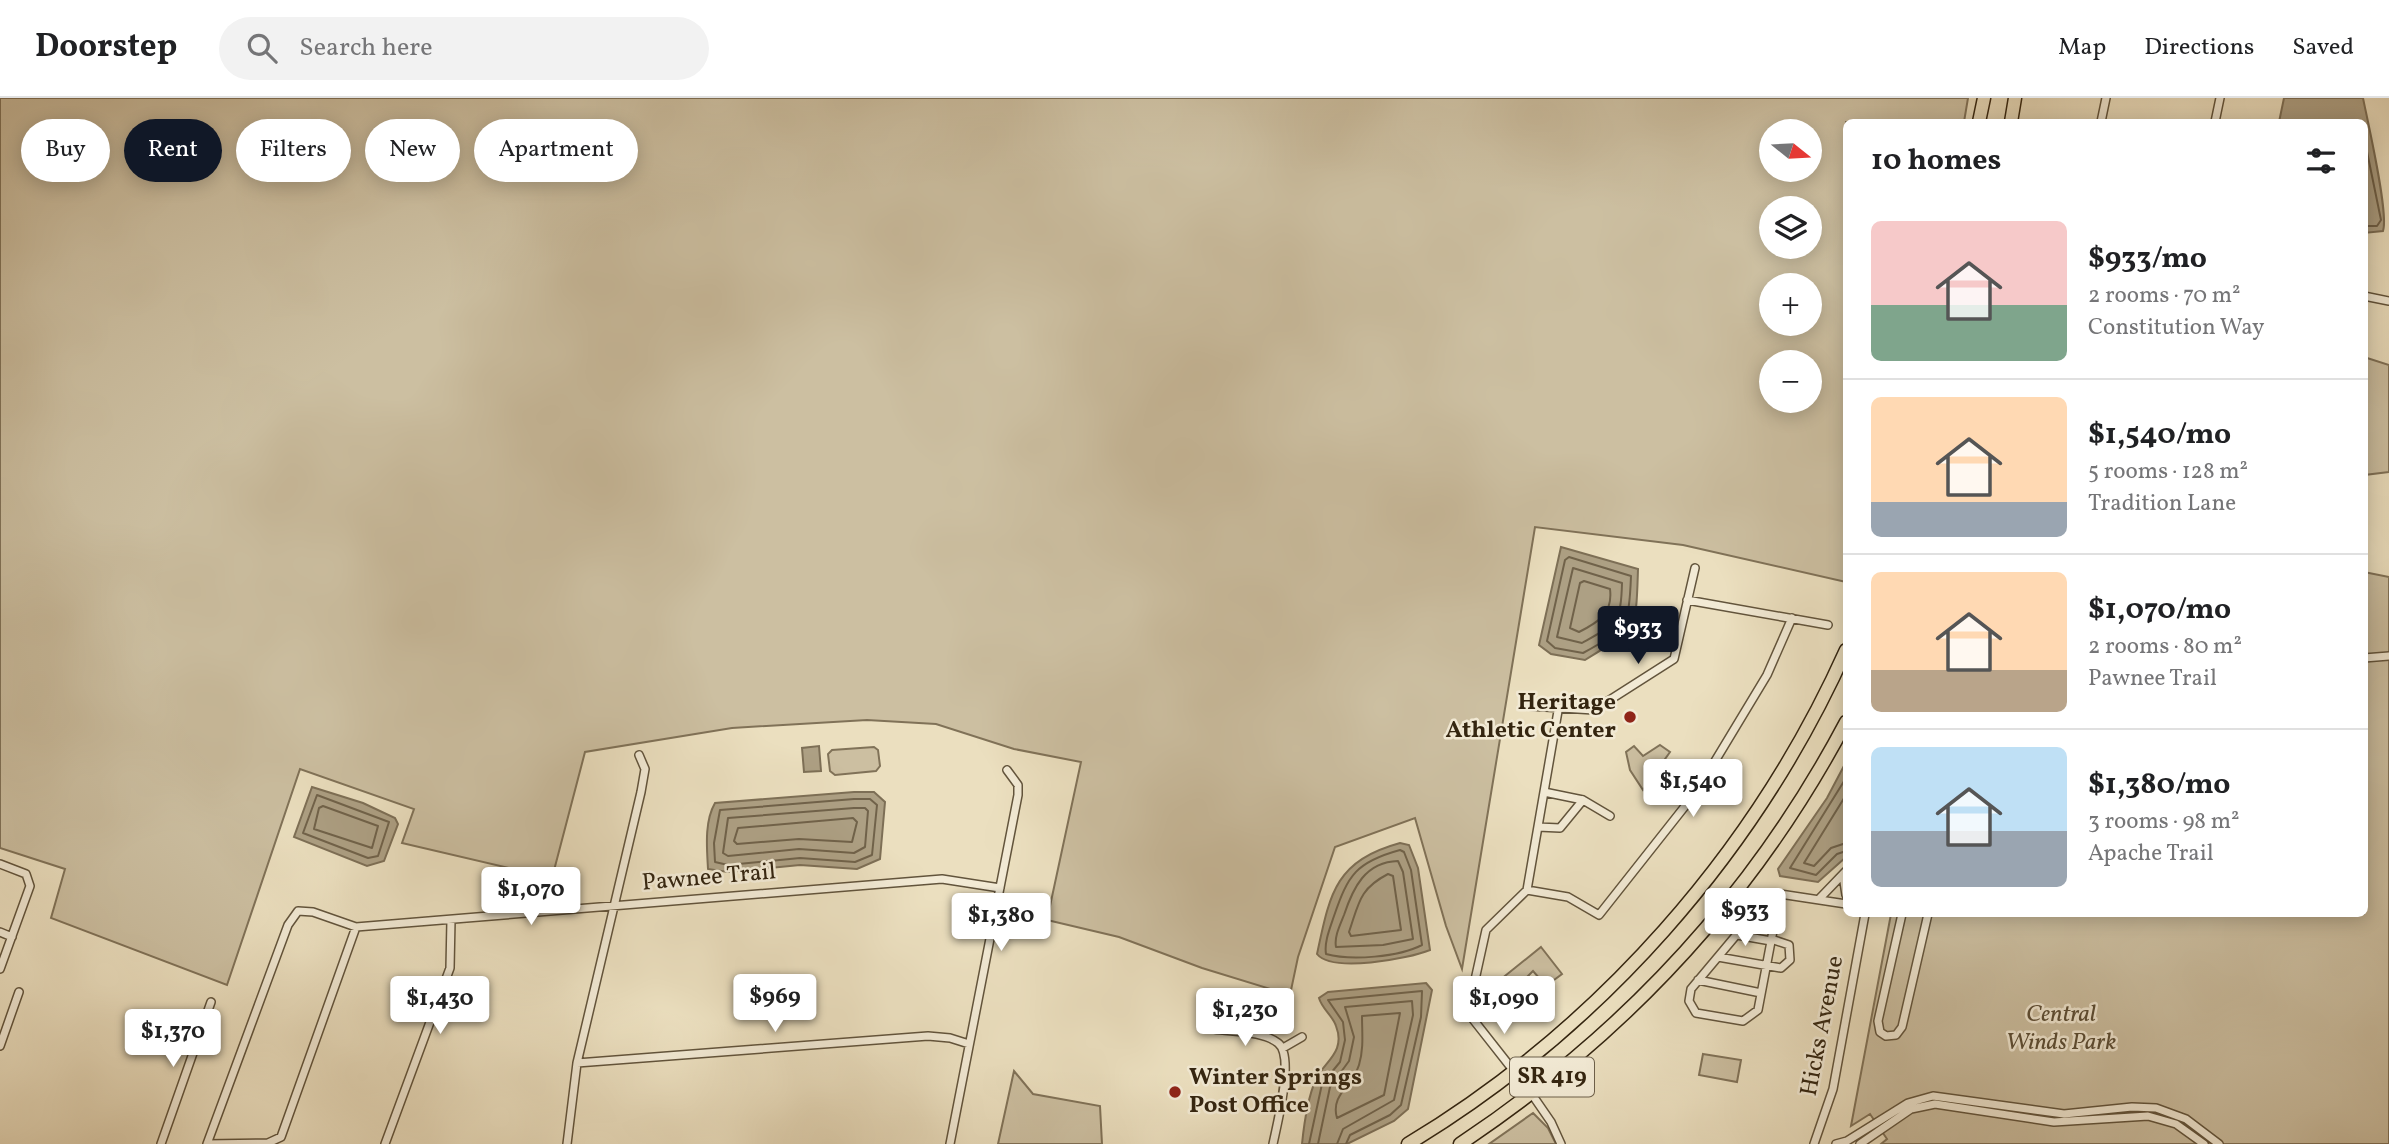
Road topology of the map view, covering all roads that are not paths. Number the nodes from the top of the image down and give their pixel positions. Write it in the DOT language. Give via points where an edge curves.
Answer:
graph roads {
  1 [pos="1984,98"];
  2 [pos="2015,98"];
  3 [pos="2106,98"];
  4 [pos="2220,98"];
  5 [pos="1980,119"];
  6 [pos="2012,119"];
  7 [pos="2102,119"];
  8 [pos="2216,119"];
  9 [pos="2368,297"];
  10 [pos="2389,301"];
  11 [pos="1695,568"];
  12 [pos="1687,600"];
  13 [pos="1792,618"];
  14 [pos="1828,625"];
  15 [pos="2389,647"];
  16 [pos="1843,656"];
  17 [pos="2389,656"];
  18 [pos="2368,658"];
  19 [pos="1530,706"];
  20 [pos="1558,710"];
  21 [pos="1843,727"];
  22 [pos="639,755"];
  23 [pos="1007,770"];
  24 [pos="1544,792"];
  25 [pos="1583,800"];
  26 [pos="1610,816"];
  27 [pos="1538,827"];
  28 [pos="0,864"];
  29 [pos="1843,875"];
  30 [pos="1000,888"];
  31 [pos="1527,890"];
  32 [pos="1780,894"];
  33 [pos="1820,898"];
  34 [pos="1843,903"];
  35 [pos="613,905"];
  36 [pos="1863,917"];
  37 [pos="1901,917"];
  38 [pos="1927,917"];
  39 [pos="451,920"];
  40 [pos="356,928"];
  41 [pos="0,932"];
  42 [pos="1737,935"];
  43 [pos="12,937"];
  44 [pos="1771,940"];
  45 [pos="1718,957"];
  46 [pos="1766,967"];
  47 [pos="0,969"];
  48 [pos="1698,980"];
  49 [pos="19,992"];
  50 [pos="1761,993"];
  51 [pos="211,1002"];
  52 [pos="1214,1029"];
  53 [pos="1303,1037"];
  54 [pos="969,1044"];
  55 [pos="0,1046"];
  56 [pos="1283,1048"];
  57 [pos="577,1063"];
  58 [pos="1514,1071"];
  59 [pos="1531,1093"];
  60 [pos="161,1144"];
  61 [pos="207,1144"];
  62 [pos="386,1144"];
  63 [pos="567,1144"];
  64 [pos="950,1144"];
  65 [pos="1273,1144"];
  66 [pos="1408,1144"];
  67 [pos="1460,1144"];
  68 [pos="1561,1144"];
  69 [pos="1814,1144"];
  70 [pos="1836,1144"];
  71 [pos="1860,1144"];
  72 [pos="2204,1144"];
  73 [pos="2219,1144"];
  1 -- 5 [label="main road"];
  2 -- 6 [label="main road"];
  3 -- 7 [label="street"];
  4 -- 8 [label="street"];
  9 -- 10 [label="street"];
  11 -- 12 [label="street"];
  12 -- 13 [label="street"];
  12 -- 20 [label="street" via="1674,659 1594,710"];
  13 -- 14 [label="street"];
  13 -- 31 [label="street" via="1767,675 1697,791 1599,915 1568,897"];
  15 -- 17 [label="street"];
  16 -- 58 [label="main road, SR 419" via="1774,785 1712,873 1615,982"];
  17 -- 18 [label="street"];
  19 -- 20 [label="street"];
  20 -- 24 [label="street"];
  21 -- 59 [label="main road, SR 419" via="1780,832 1713,922 1638,1004"];
  22 -- 35 [label="street" via="645,769"];
  23 -- 30 [label="street" via="1018,785 1018,795"];
  24 -- 25 [label="street"];
  24 -- 27 [label="street"];
  25 -- 26 [label="street"];
  25 -- 27 [label="street" via="1560,828"];
  27 -- 31 [label="street"];
  28 -- 43 [label="street" via="30,879"];
  29 -- 33 [label="street"];
  30 -- 35 [label="street, Pawnee Trail" via="942,879"];
  30 -- 54 [label="street"];
  31 -- 58 [label="street" via="1486,930 1471,998 1472,1018"];
  32 -- 33 [label="street"];
  32 -- 42 [label="street" via="1764,902"];
  32 -- 44 [label="street"];
  33 -- 34 [label="street"];
  35 -- 39 [label="street, Pawnee Trail"];
  35 -- 57 [label="street"];
  36 -- 69 [label="street, Hicks Avenue" via="1833,1089"];
  37 -- 38 [label="street" via="1878,1021 1880,1032 1890,1037 1902,1027"];
  39 -- 40 [label="street, Pawnee Trail"];
  39 -- 62 [label="street" via="450,968"];
  40 -- 61 [label="street" via="281,1137 268,1143"];
  40 -- 61 [label="street, Pawnee Trail" via="298,911 288,925"];
  41 -- 43 [label="street"];
  42 -- 44 [label="street"];
  42 -- 45 [label="street"];
  43 -- 47 [label="street"];
  44 -- 46 [label="street"];
  44 -- 46 [label="street" via="1789,946 1790,960 1781,968"];
  45 -- 46 [label="street"];
  45 -- 48 [label="street"];
  46 -- 50 [label="street"];
  48 -- 50 [label="street"];
  48 -- 50 [label="street" via="1689,1001 1696,1013 1749,1020 1758,1010"];
  49 -- 55 [label="street"];
  51 -- 60 [label="street"];
  52 -- 56 [label="street" via="1263,1037"];
  53 -- 56 [label="street"];
  54 -- 57 [label="street" via="928,1036"];
  54 -- 64 [label="street"];
  56 -- 65 [label="street" via="1286,1066"];
  57 -- 63 [label="street"];
  58 -- 59 [label="street"];
  58 -- 66 [label="main road, SR 419"];
  59 -- 67 [label="main road, SR 419"];
  59 -- 68 [label="street"];
  70 -- 73 [label="street" via="1908,1103 1933,1096 2064,1114 2156,1108 2181,1116"];
  71 -- 72 [label="street" via="1911,1109 1935,1104 2054,1122 2148,1116 2176,1124"];
}
